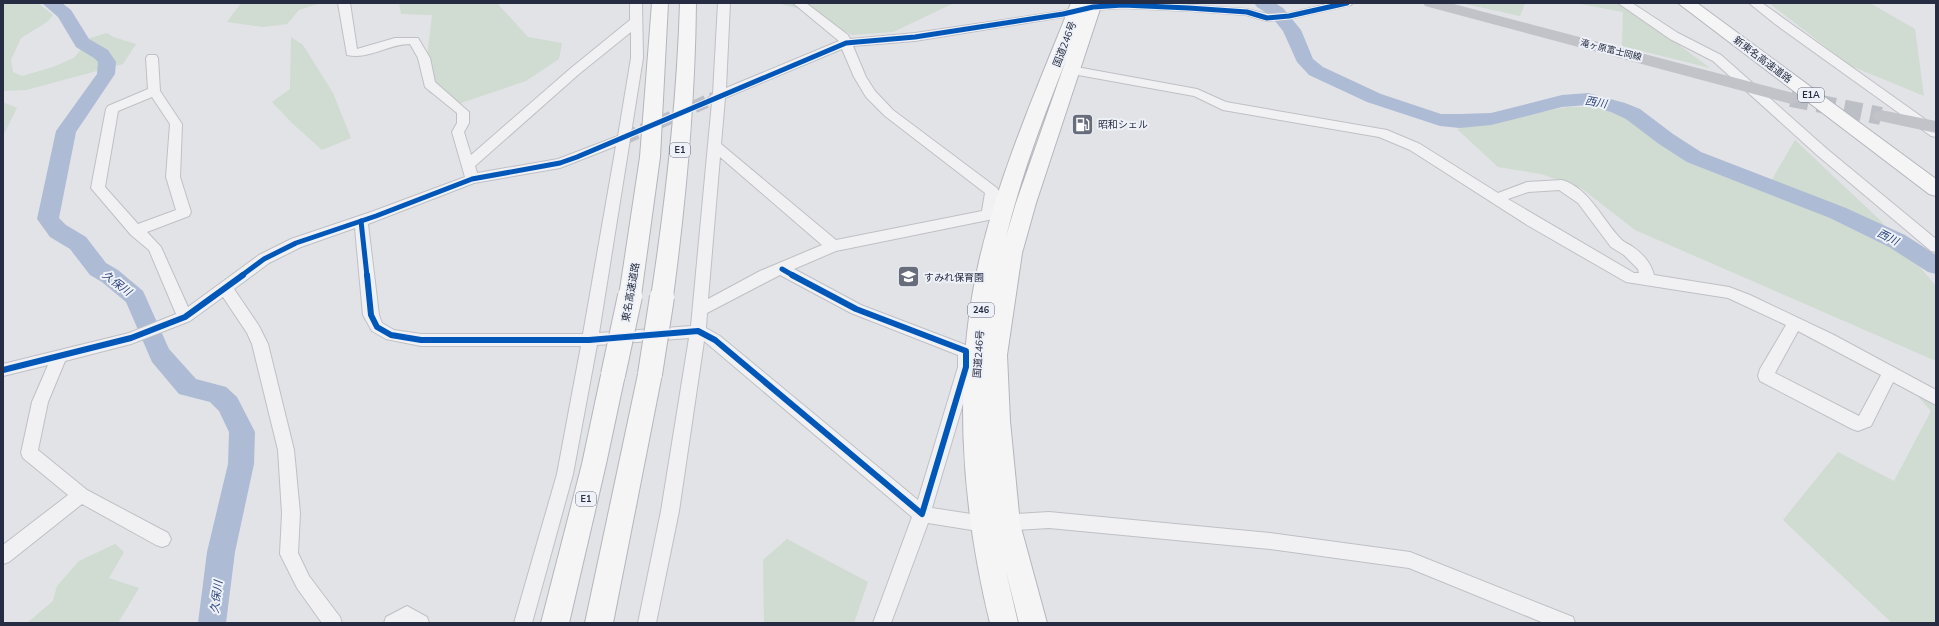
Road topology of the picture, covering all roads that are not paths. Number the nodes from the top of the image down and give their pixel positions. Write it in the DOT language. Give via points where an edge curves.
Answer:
graph roads {
  1 [pos="344,3"];
  2 [pos="636,3"];
  3 [pos="660,3"];
  4 [pos="688,3"];
  5 [pos="724,3"];
  6 [pos="800,3"];
  7 [pos="1347,3"];
  8 [pos="1431,3"];
  9 [pos="1624,3"];
  10 [pos="1686,3"];
  11 [pos="1707,3"];
  12 [pos="1755,3"];
  13 [pos="1085,6"];
  14 [pos="637,21"];
  15 [pos="846,43"];
  16 [pos="152,58"];
  17 [pos="1071,70"];
  18 [pos="1747,86"];
  19 [pos="154,91"];
  20 [pos="716,97"];
  21 [pos="1791,98"];
  22 [pos="1881,116"];
  23 [pos="1932,128"];
  24 [pos="624,138"];
  25 [pos="715,146"];
  26 [pos="470,172"];
  27 [pos="1936,173"];
  28 [pos="1936,189"];
  29 [pos="1498,198"];
  30 [pos="995,214"];
  31 [pos="361,221"];
  32 [pos="136,231"];
  33 [pos="833,246"];
  34 [pos="1936,247"];
  35 [pos="782,269"];
  36 [pos="1648,280"];
  37 [pos="225,288"];
  38 [pos="700,310"];
  39 [pos="185,317"];
  40 [pos="1794,324"];
  41 [pos="698,331"];
  42 [pos="589,340"];
  43 [pos="59,357"];
  44 [pos="3,370"];
  45 [pos="1889,374"];
  46 [pos="1936,398"];
  47 [pos="81,495"];
  48 [pos="922,514"];
  49 [pos="995,524"];
  50 [pos="162,539"];
  51 [pos="3,556"];
  52 [pos="333,623"];
  53 [pos="393,623"];
  54 [pos="420,623"];
  55 [pos="523,623"];
  56 [pos="555,623"];
  57 [pos="599,623"];
  58 [pos="647,623"];
  59 [pos="882,623"];
  60 [pos="1004,623"];
  61 [pos="1033,623"];
  62 [pos="1566,623"];
  1 -- 26 [label="street" via="351,52 359,54 386,43 414,41 424,58 429,84 463,112 463,123 458,132"];
  2 -- 14 [label="street"];
  3 -- 56 [label="highway, 東名高速道路 / E1, bridge" via="650,157 630,296 594,464"];
  4 -- 57 [label="highway, E1, bridge" via="685,85 677,179 662,297 650,374"];
  5 -- 20 [label="street"];
  6 -- 15 [label="street" via="844,38"];
  7 -- 13 [label="street" via="1289,16 1267,18 1247,12 1189,8"];
  8 -- 18 [label="main road, 滝ヶ原富士岡線"];
  9 -- 18 [label="street" via="1674,36 1716,58"];
  10 -- 28 [label="highway, 新東名高速道路 / E1A"];
  11 -- 27 [label="highway, 新東名高速道路 / E1A"];
  12 -- 23 [label="street"];
  13 -- 15 [label="street" via="914,37"];
  13 -- 17 [label="highway, 国道246号 / 246"];
  13 -- 30 [label="highway, 国道246号 / 246"];
  14 -- 24 [label="street" via="637,58"];
  14 -- 26 [label="street" via="575,71"];
  15 -- 20 [label="street"];
  15 -- 30 [label="street" via="870,94 889,113 992,191"];
  16 -- 19 [label="street"];
  17 -- 29 [label="street" via="1197,93 1223,106 1382,133 1415,147"];
  17 -- 49 [label="highway, 国道246号 / 246" via="1026,203 1012,253 1003,305 996,355 998,420"];
  18 -- 21 [label="main road, 滝ヶ原富士岡線"];
  18 -- 34 [label="street"];
  19 -- 32 [label="street" via="176,124 174,177 184,212"];
  19 -- 32 [label="street" via="112,109 98,188"];
  20 -- 25 [label="street"];
  22 -- 23 [label="main road"];
  24 -- 26 [label="street" via="560,163"];
  24 -- 42 [label="street"];
  25 -- 33 [label="street"];
  25 -- 38 [label="street"];
  26 -- 31 [label="street"];
  29 -- 36 [label="street" via="1532,221 1631,278"];
  29 -- 36 [label="street" via="1527,187 1562,185 1574,191 1616,243 1645,267"];
  30 -- 33 [label="street"];
  30 -- 49 [label="highway, 国道246号 / 246" via="976,356 975,431"];
  31 -- 37 [label="street" via="281,249"];
  31 -- 42 [label="street" via="371,315 377,327 390,335 421,340"];
  32 -- 39 [label="street" via="154,247"];
  33 -- 35 [label="street"];
  35 -- 38 [label="street"];
  35 -- 48 [label="street" via="856,309 966,350 966,367"];
  36 -- 40 [label="street" via="1728,294"];
  37 -- 39 [label="street"];
  37 -- 52 [label="street" via="254,330 260,344 286,450 291,513 289,554 303,582"];
  38 -- 41 [label="street"];
  39 -- 43 [label="street" via="131,338"];
  40 -- 45 [label="street" via="1829,339"];
  40 -- 45 [label="street" via="1766,376 1858,424 1865,421"];
  41 -- 42 [label="street"];
  41 -- 48 [label="street" via="715,340"];
  41 -- 58 [label="street" via="670,511"];
  42 -- 55 [label="street" via="565,474"];
  43 -- 44 [label="street"];
  43 -- 47 [label="street" via="40,402 29,452"];
  45 -- 46 [label="street"];
  47 -- 50 [label="street"];
  47 -- 51 [label="street"];
  48 -- 49 [label="street"];
  48 -- 59 [label="street"];
  49 -- 60 [label="highway, 国道246号 / 246"];
  49 -- 61 [label="highway, 国道246号 / 246"];
  49 -- 62 [label="street" via="1057,521 1270,541 1410,560"];
  53 -- 54 [label="street" via="407,615"];
}
